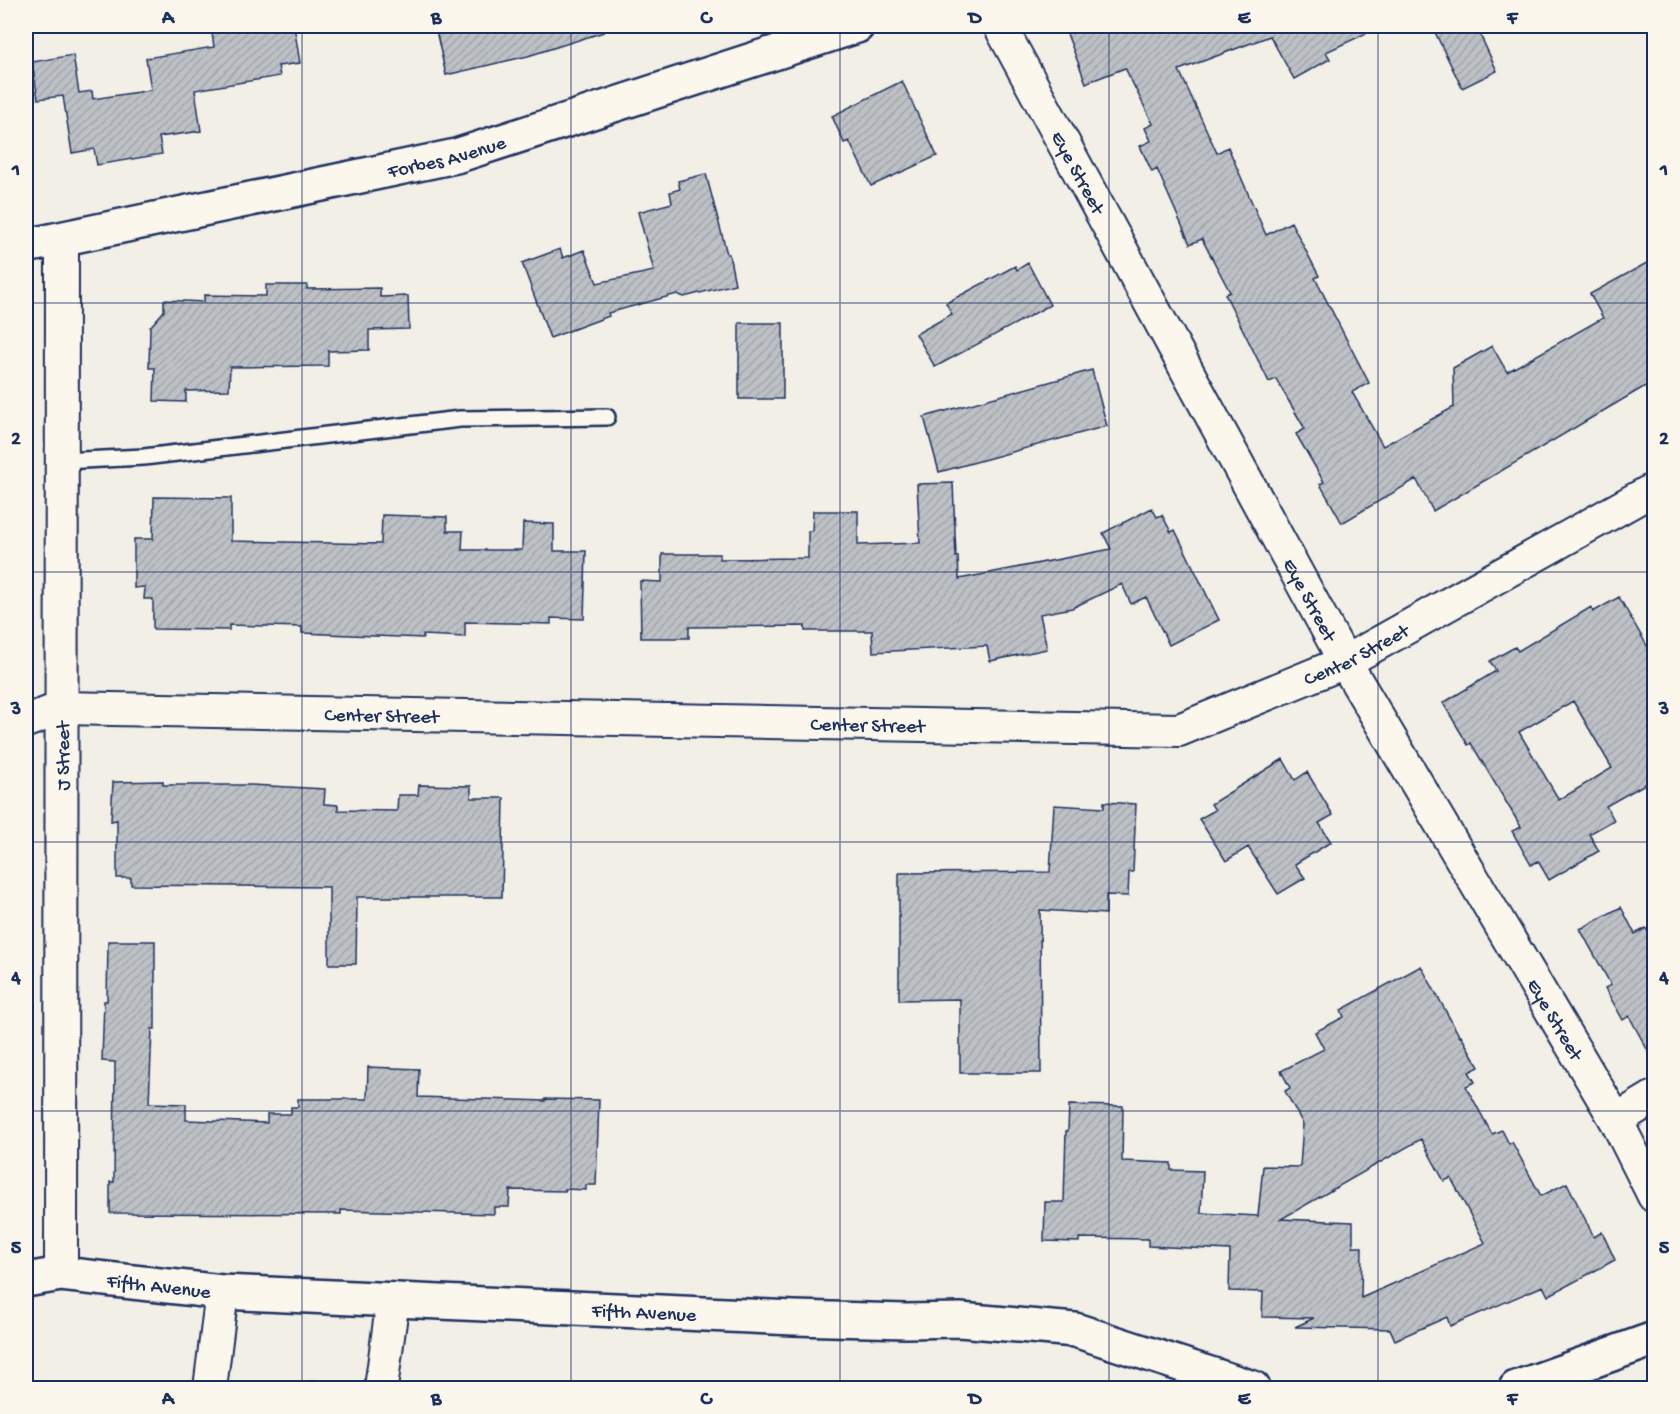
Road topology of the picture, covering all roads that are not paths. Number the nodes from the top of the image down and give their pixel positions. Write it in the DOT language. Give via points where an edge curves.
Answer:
graph roads {
  1 [pos="857,26"];
  2 [pos="1000,26"];
  3 [pos="62,239"];
  4 [pos="26,246"];
  5 [pos="607,417"];
  6 [pos="62,461"];
  7 [pos="1654,489"];
  8 [pos="1345,662"];
  9 [pos="62,708"];
  10 [pos="26,721"];
  11 [pos="1654,1097"];
  12 [pos="1616,1119"];
  13 [pos="1654,1196"];
  14 [pos="61,1274"];
  15 [pos="26,1280"];
  16 [pos="222,1292"];
  17 [pos="393,1299"];
  18 [pos="1654,1339"];
  19 [pos="210,1389"];
  20 [pos="381,1389"];
  21 [pos="1253,1389"];
  22 [pos="1516,1389"];
  1 -- 3 [label="street, Forbes Avenue" via="456,156"];
  2 -- 8 [label="street, Eye Street"];
  3 -- 4 [label="street, Forbes Avenue"];
  3 -- 6 [label="street, J Street"];
  5 -- 6 [label="lane" via="460,419 144,457"];
  6 -- 9 [label="street, J Street"];
  7 -- 8 [label="street, Center Street"];
  8 -- 9 [label="street, Center Street" via="1179,730"];
  8 -- 12 [label="street, Eye Street"];
  9 -- 10 [label="street, Center Street"];
  9 -- 14 [label="street, J Street"];
  11 -- 12 [label="street"];
  12 -- 13 [label="street, Eye Street"];
  14 -- 15 [label="street, Fifth Avenue"];
  14 -- 16 [label="street, Fifth Avenue"];
  16 -- 17 [label="street, Fifth Avenue"];
  16 -- 19 [label="street"];
  17 -- 20 [label="street"];
  17 -- 21 [label="street, Fifth Avenue" via="794,1318 960,1320 1075,1330"];
  18 -- 22 [label="street"];
}
